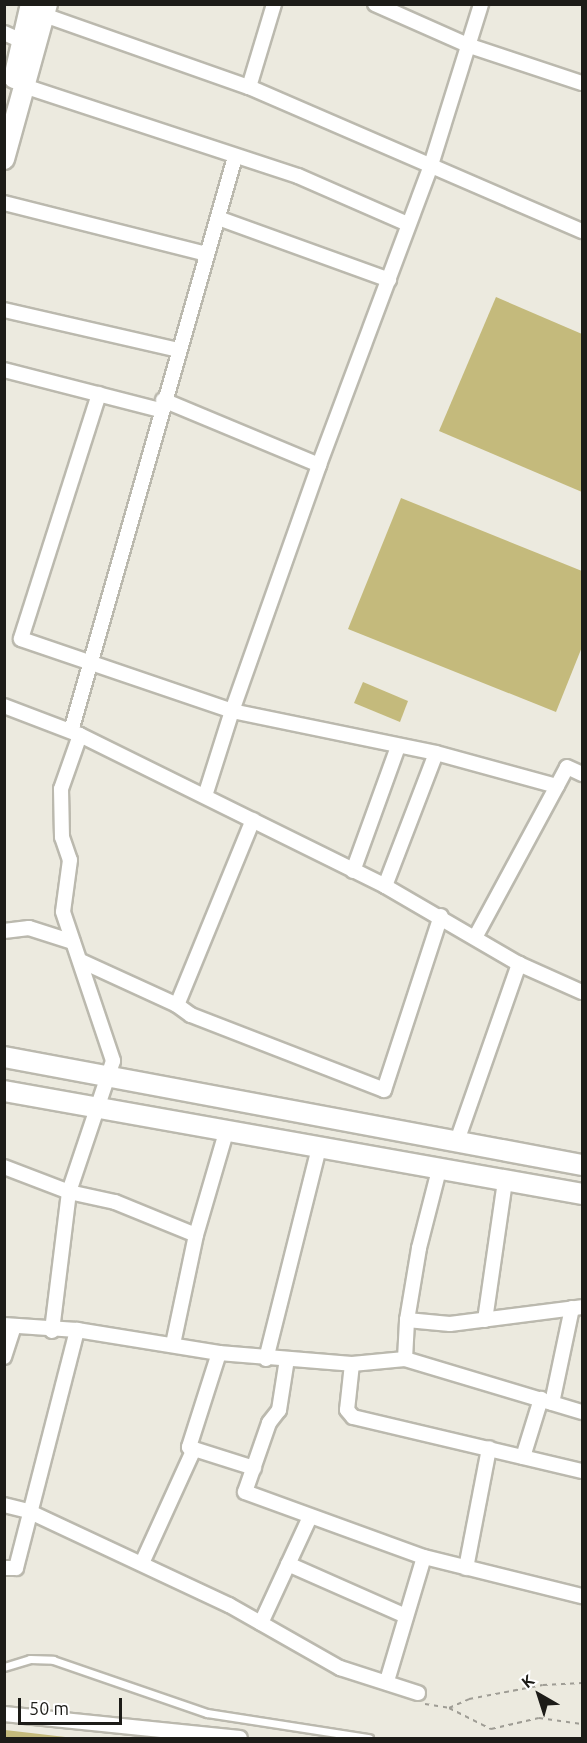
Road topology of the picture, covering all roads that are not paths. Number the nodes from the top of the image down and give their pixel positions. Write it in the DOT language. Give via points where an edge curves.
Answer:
graph roads {
  1 [pos="274,4"];
  2 [pos="375,4"];
  3 [pos="481,4"];
  4 [pos="41,8"];
  5 [pos="13,37"];
  6 [pos="470,46"];
  7 [pos="582,83"];
  8 [pos="24,86"];
  9 [pos="249,87"];
  10 [pos="4,116"];
  11 [pos="236,157"];
  12 [pos="4,159"];
  13 [pos="431,165"];
  14 [pos="4,203"];
  15 [pos="218,218"];
  16 [pos="408,224"];
  17 [pos="582,231"];
  18 [pos="207,254"];
  19 [pos="389,280"];
  20 [pos="4,310"];
  21 [pos="178,350"];
  22 [pos="4,370"];
  23 [pos="99,394"];
  24 [pos="162,405"];
  25 [pos="319,465"];
  26 [pos="92,664"];
  27 [pos="4,706"];
  28 [pos="232,711"];
  29 [pos="76,733"];
  30 [pos="398,747"];
  31 [pos="436,753"];
  32 [pos="582,774"];
  33 [pos="557,786"];
  34 [pos="205,796"];
  35 [pos="254,820"];
  36 [pos="353,871"];
  37 [pos="384,885"];
  38 [pos="441,916"];
  39 [pos="4,931"];
  40 [pos="476,936"];
  41 [pos="73,942"];
  42 [pos="81,961"];
  43 [pos="519,964"];
  44 [pos="582,992"];
  45 [pos="177,1005"];
  46 [pos="4,1057"];
  47 [pos="109,1076"];
  48 [pos="4,1091"];
  49 [pos="99,1107"];
  50 [pos="227,1129"];
  51 [pos="458,1141"];
  52 [pos="319,1148"];
  53 [pos="582,1165"];
  54 [pos="4,1167"];
  55 [pos="439,1170"];
  56 [pos="505,1181"];
  57 [pos="69,1191"];
  58 [pos="582,1194"];
  59 [pos="196,1234"];
  60 [pos="577,1307"];
  61 [pos="407,1320"];
  62 [pos="485,1320"];
  63 [pos="9,1326"];
  64 [pos="77,1330"];
  65 [pos="52,1331"];
  66 [pos="173,1344"];
  67 [pos="219,1353"];
  68 [pos="4,1358"];
  69 [pos="266,1359"];
  70 [pos="287,1359"];
  71 [pos="405,1359"];
  72 [pos="352,1364"];
  73 [pos="547,1401"];
  74 [pos="582,1412"];
  75 [pos="489,1448"];
  76 [pos="195,1449"];
  77 [pos="523,1457"];
  78 [pos="254,1468"];
  79 [pos="582,1471"];
  80 [pos="4,1505"];
  81 [pos="28,1511"];
  82 [pos="310,1517"];
  83 [pos="424,1557"];
  84 [pos="142,1563"];
  85 [pos="288,1564"];
  86 [pos="4,1568"];
  87 [pos="466,1568"];
  88 [pos="582,1596"];
  89 [pos="406,1616"];
  90 [pos="261,1623"];
  91 [pos="4,1667"];
  92 [pos="387,1681"];
  93 [pos="418,1693"];
  94 [pos="4,1714"];
  95 [pos="240,1738"];
  96 [pos="369,1738"];
  1 -- 9 [label="street"];
  2 -- 6 [label="street"];
  3 -- 6 [label="street"];
  4 -- 5 [label="main road"];
  4 -- 8 [label="main road"];
  4 -- 9 [label="street"];
  5 -- 10 [label="main road"];
  6 -- 7 [label="street"];
  6 -- 13 [label="street"];
  8 -- 11 [label="street"];
  8 -- 12 [label="main road"];
  9 -- 13 [label="street"];
  11 -- 15 [label="street"];
  11 -- 16 [label="street" via="298,176"];
  13 -- 16 [label="street"];
  13 -- 17 [label="street"];
  14 -- 18 [label="street"];
  15 -- 18 [label="street"];
  15 -- 19 [label="street"];
  16 -- 19 [label="street"];
  18 -- 21 [label="street"];
  19 -- 25 [label="street"];
  20 -- 21 [label="street"];
  21 -- 24 [label="street"];
  22 -- 23 [label="street"];
  23 -- 24 [label="street"];
  23 -- 26 [label="street" via="21,639"];
  24 -- 25 [label="street"];
  24 -- 26 [label="street"];
  25 -- 28 [label="street"];
  26 -- 28 [label="street"];
  26 -- 29 [label="street"];
  27 -- 29 [label="street"];
  28 -- 30 [label="street"];
  28 -- 34 [label="street"];
  29 -- 34 [label="street"];
  29 -- 41 [label="street" via="61,789 62,837 70,860 63,912"];
  30 -- 31 [label="street"];
  30 -- 36 [label="street"];
  31 -- 33 [label="street"];
  31 -- 37 [label="street"];
  32 -- 33 [label="street" via="567,767"];
  33 -- 40 [label="street"];
  34 -- 35 [label="street"];
  35 -- 36 [label="street"];
  35 -- 45 [label="street"];
  36 -- 37 [label="street"];
  37 -- 38 [label="street"];
  38 -- 40 [label="street"];
  38 -- 45 [label="street" via="384,1090 191,1015"];
  39 -- 41 [label="street" via="28,928"];
  40 -- 43 [label="street"];
  41 -- 42 [label="street"];
  42 -- 45 [label="street"];
  42 -- 47 [label="street" via="113,1060"];
  43 -- 44 [label="street"];
  43 -- 51 [label="street"];
  46 -- 47 [label="main road"];
  47 -- 49 [label="street"];
  47 -- 51 [label="main road"];
  48 -- 49 [label="main road"];
  49 -- 50 [label="main road"];
  49 -- 57 [label="street"];
  50 -- 52 [label="main road"];
  50 -- 59 [label="street"];
  51 -- 53 [label="main road"];
  52 -- 55 [label="main road"];
  52 -- 69 [label="street"];
  54 -- 57 [label="street"];
  55 -- 56 [label="main road"];
  55 -- 61 [label="street" via="419,1248"];
  56 -- 58 [label="main road"];
  56 -- 62 [label="street"];
  57 -- 59 [label="street" via="115,1202"];
  57 -- 65 [label="street"];
  59 -- 66 [label="street"];
  60 -- 62 [label="street"];
  60 -- 73 [label="street"];
  61 -- 62 [label="street" via="450,1324"];
  61 -- 71 [label="street"];
  63 -- 65 [label="street"];
  63 -- 68 [label="street"];
  64 -- 65 [label="street"];
  64 -- 66 [label="street"];
  64 -- 81 [label="street"];
  66 -- 67 [label="street"];
  67 -- 69 [label="street"];
  67 -- 76 [label="street" via="189,1448"];
  69 -- 70 [label="street"];
  70 -- 72 [label="street"];
  70 -- 78 [label="street" via="279,1410 269,1424"];
  71 -- 72 [label="street"];
  71 -- 73 [label="street"];
  72 -- 75 [label="street" via="347,1410 353,1417"];
  73 -- 74 [label="street"];
  73 -- 77 [label="street"];
  75 -- 77 [label="street"];
  75 -- 87 [label="street"];
  76 -- 78 [label="street"];
  76 -- 84 [label="street"];
  77 -- 79 [label="street"];
  78 -- 82 [label="street" via="245,1492"];
  80 -- 81 [label="street"];
  81 -- 84 [label="street"];
  81 -- 86 [label="street" via="16,1568"];
  82 -- 83 [label="street"];
  82 -- 85 [label="street"];
  83 -- 87 [label="street"];
  83 -- 89 [label="street"];
  84 -- 90 [label="street"];
  85 -- 89 [label="street"];
  85 -- 90 [label="street"];
  87 -- 88 [label="street"];
  89 -- 92 [label="street"];
  90 -- 92 [label="street" via="340,1668"];
  91 -- 96 [label="lane" via="30,1659 53,1660 207,1713"];
  92 -- 93 [label="street"];
  94 -- 95 [label="street"];
}
